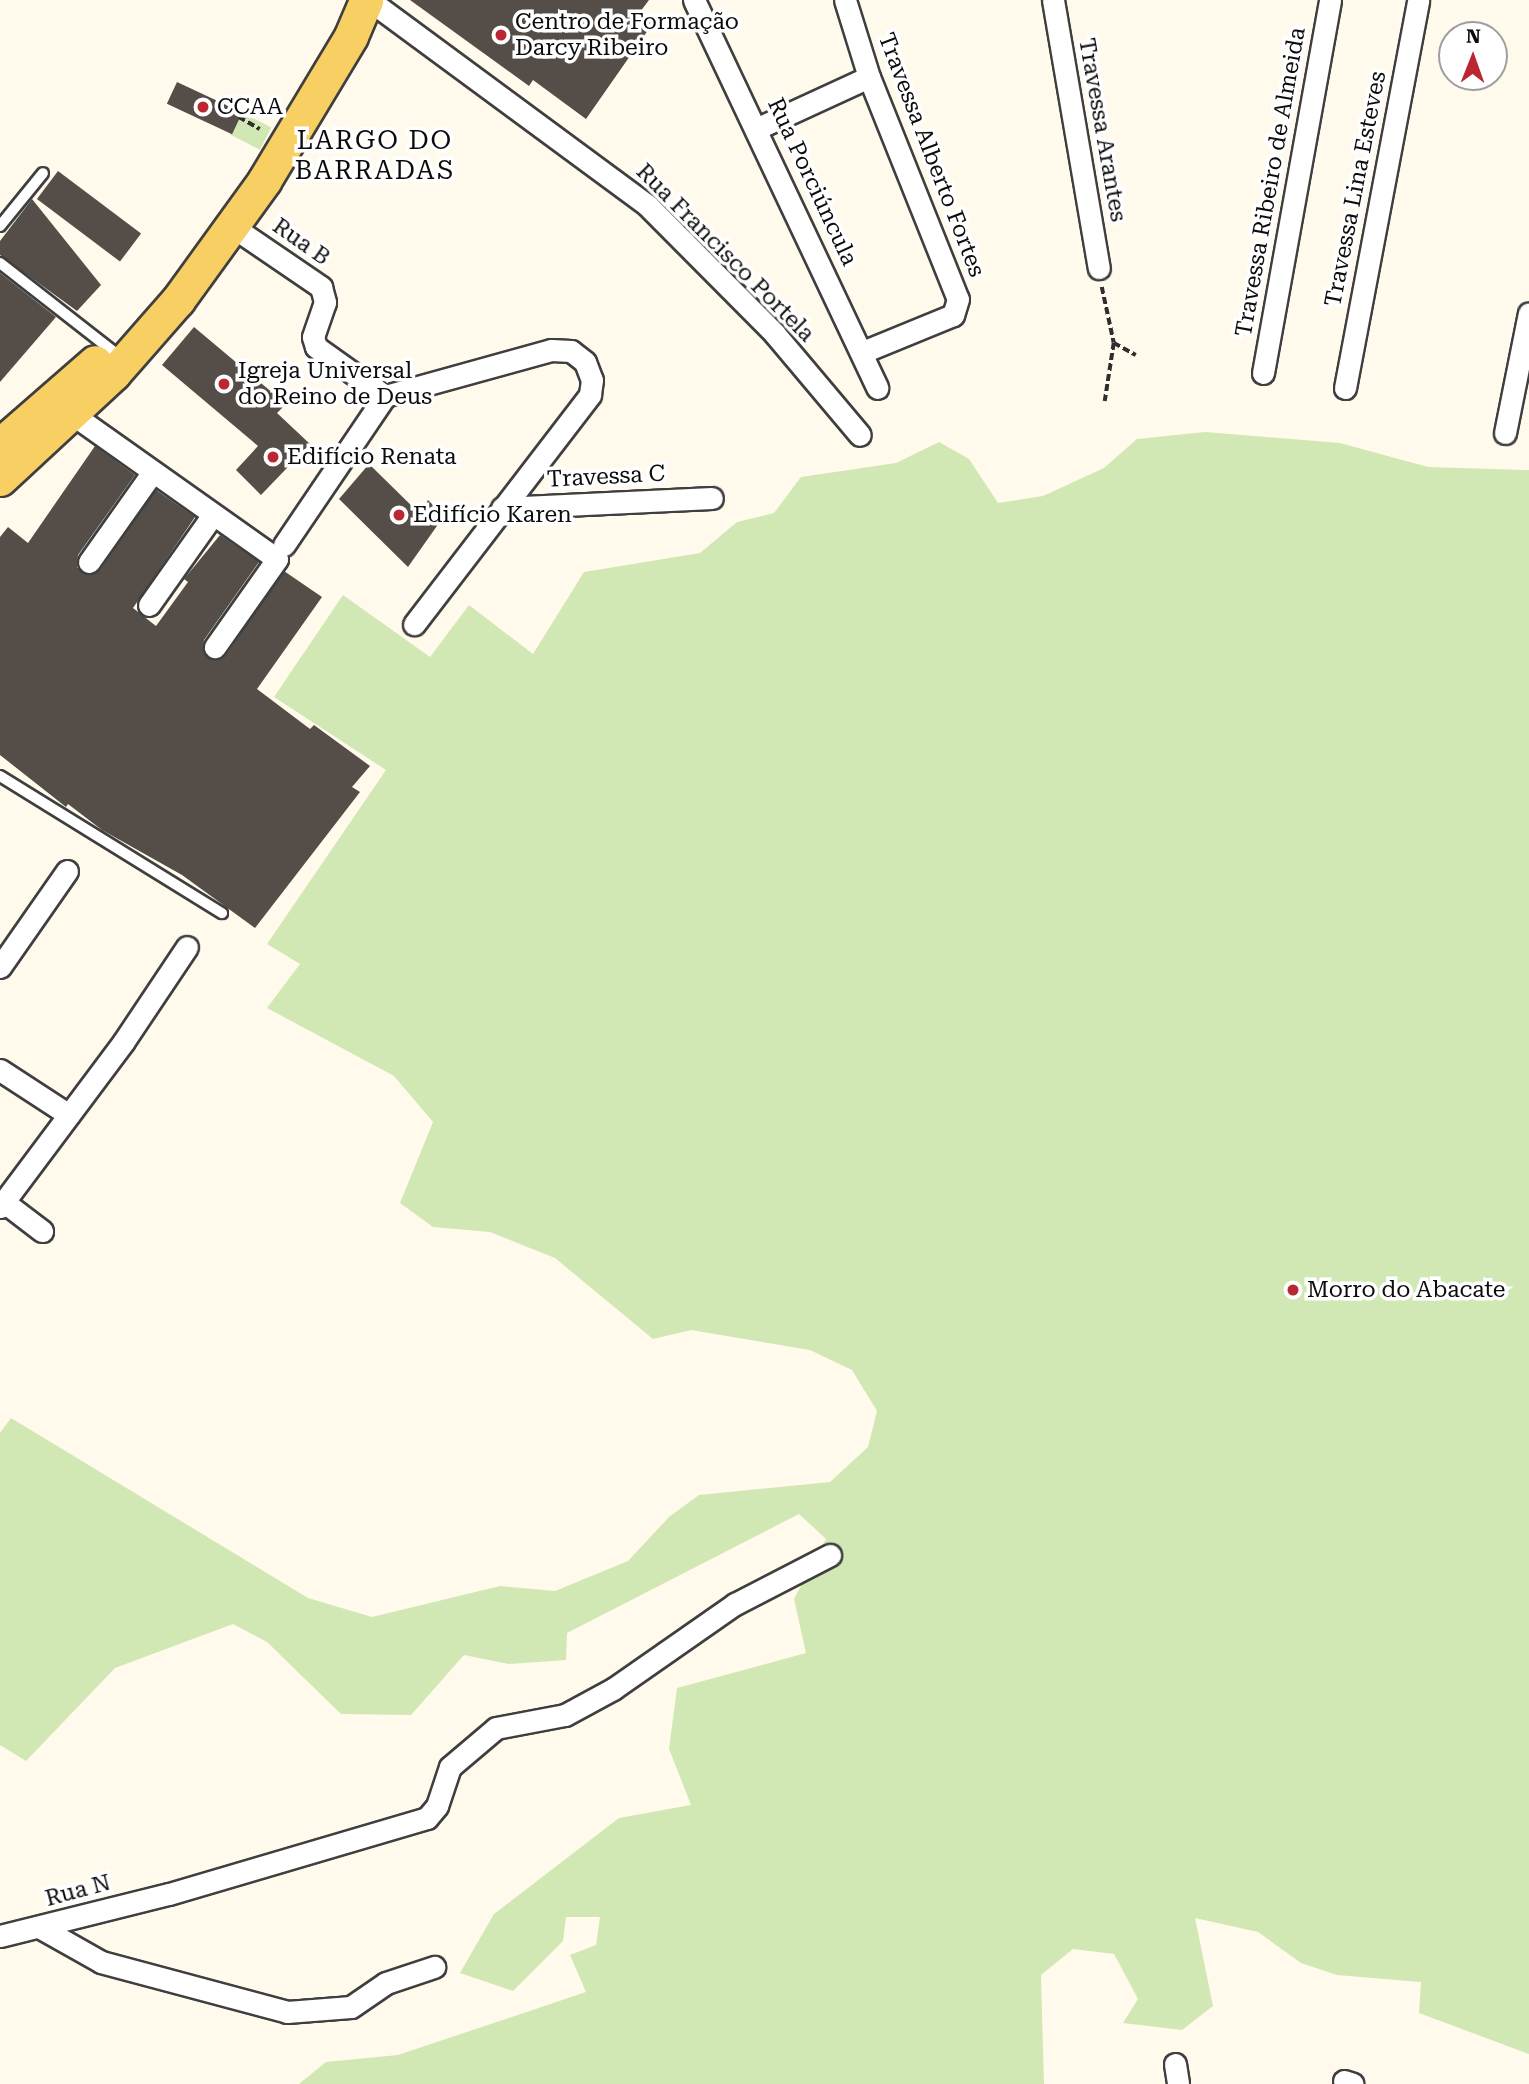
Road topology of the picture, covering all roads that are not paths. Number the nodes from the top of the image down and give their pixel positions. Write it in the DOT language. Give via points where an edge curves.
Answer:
graph roads {
  1 [pos="367,0"];
  2 [pos="694,0"];
  3 [pos="845,0"];
  4 [pos="1053,0"];
  5 [pos="1330,0"];
  6 [pos="1418,0"];
  7 [pos="869,77"];
  8 [pos="758,128"];
  9 [pos="43,173"];
  10 [pos="0,226"];
  11 [pos="233,227"];
  12 [pos="0,263"];
  13 [pos="1099,268"];
  14 [pos="1529,313"];
  15 [pos="863,352"];
  16 [pos="118,354"];
  17 [pos="1263,373"];
  18 [pos="877,388"];
  19 [pos="1345,388"];
  20 [pos="385,396"];
  21 [pos="72,414"];
  22 [pos="1506,433"];
  23 [pos="860,435"];
  24 [pos="0,445"];
  25 [pos="152,473"];
  26 [pos="0,479"];
  27 [pos="712,498"];
  28 [pos="502,508"];
  29 [pos="212,516"];
  30 [pos="284,545"];
  31 [pos="89,562"];
  32 [pos="149,605"];
  33 [pos="414,624"];
  34 [pos="215,647"];
  35 [pos="0,776"];
  36 [pos="67,871"];
  37 [pos="222,913"];
  38 [pos="187,947"];
  39 [pos="0,967"];
  40 [pos="0,1070"];
  41 [pos="69,1115"];
  42 [pos="2,1204"];
  43 [pos="42,1231"];
  44 [pos="830,1555"];
  45 [pos="41,1928"];
  46 [pos="0,1936"];
  47 [pos="434,1967"];
  1 -- 11 [label="main road" via="351,36"];
  1 -- 23 [label="street, Rua Francisco Portela" via="648,206 774,333"];
  2 -- 8 [label="street, Rua Porciúncula"];
  3 -- 7 [label="street, Travessa Alberto Fortes"];
  4 -- 13 [label="street, Travessa Arantes"];
  5 -- 17 [label="street, Travessa Ribeiro de Almeida"];
  6 -- 19 [label="street, Travessa Lina Esteves"];
  7 -- 8 [label="street"];
  7 -- 15 [label="street, Travessa Alberto Fortes" via="958,306 953,316"];
  8 -- 15 [label="street, Rua Porciúncula"];
  9 -- 10 [label="lane"];
  11 -- 16 [label="main road" via="178,300"];
  11 -- 20 [label="street, Rua B" via="321,287 325,302 313,337 316,347"];
  12 -- 16 [label="lane"];
  14 -- 22 [label="street"];
  15 -- 18 [label="street, Rua Porciúncula"];
  16 -- 21 [label="main road"];
  16 -- 24 [label="main road"];
  20 -- 28 [label="street" via="551,350 571,351 585,362 592,380 590,395"];
  20 -- 30 [label="street"];
  21 -- 25 [label="street"];
  21 -- 26 [label="main road"];
  25 -- 29 [label="street"];
  25 -- 31 [label="street"];
  27 -- 28 [label="street, Travessa C"];
  28 -- 33 [label="street"];
  29 -- 32 [label="street"];
  29 -- 34 [label="street" via="277,559"];
  35 -- 37 [label="lane"];
  36 -- 39 [label="street"];
  38 -- 41 [label="street"];
  40 -- 41 [label="street"];
  41 -- 42 [label="street"];
  42 -- 43 [label="street"];
  44 -- 45 [label="street, Rua N" via="734,1604 613,1689 565,1715 496,1728 450,1767 437,1806 427,1818"];
  45 -- 46 [label="street, Rua N"];
  45 -- 47 [label="street" via="102,1962 287,2012 351,2007 386,1983"];
}
